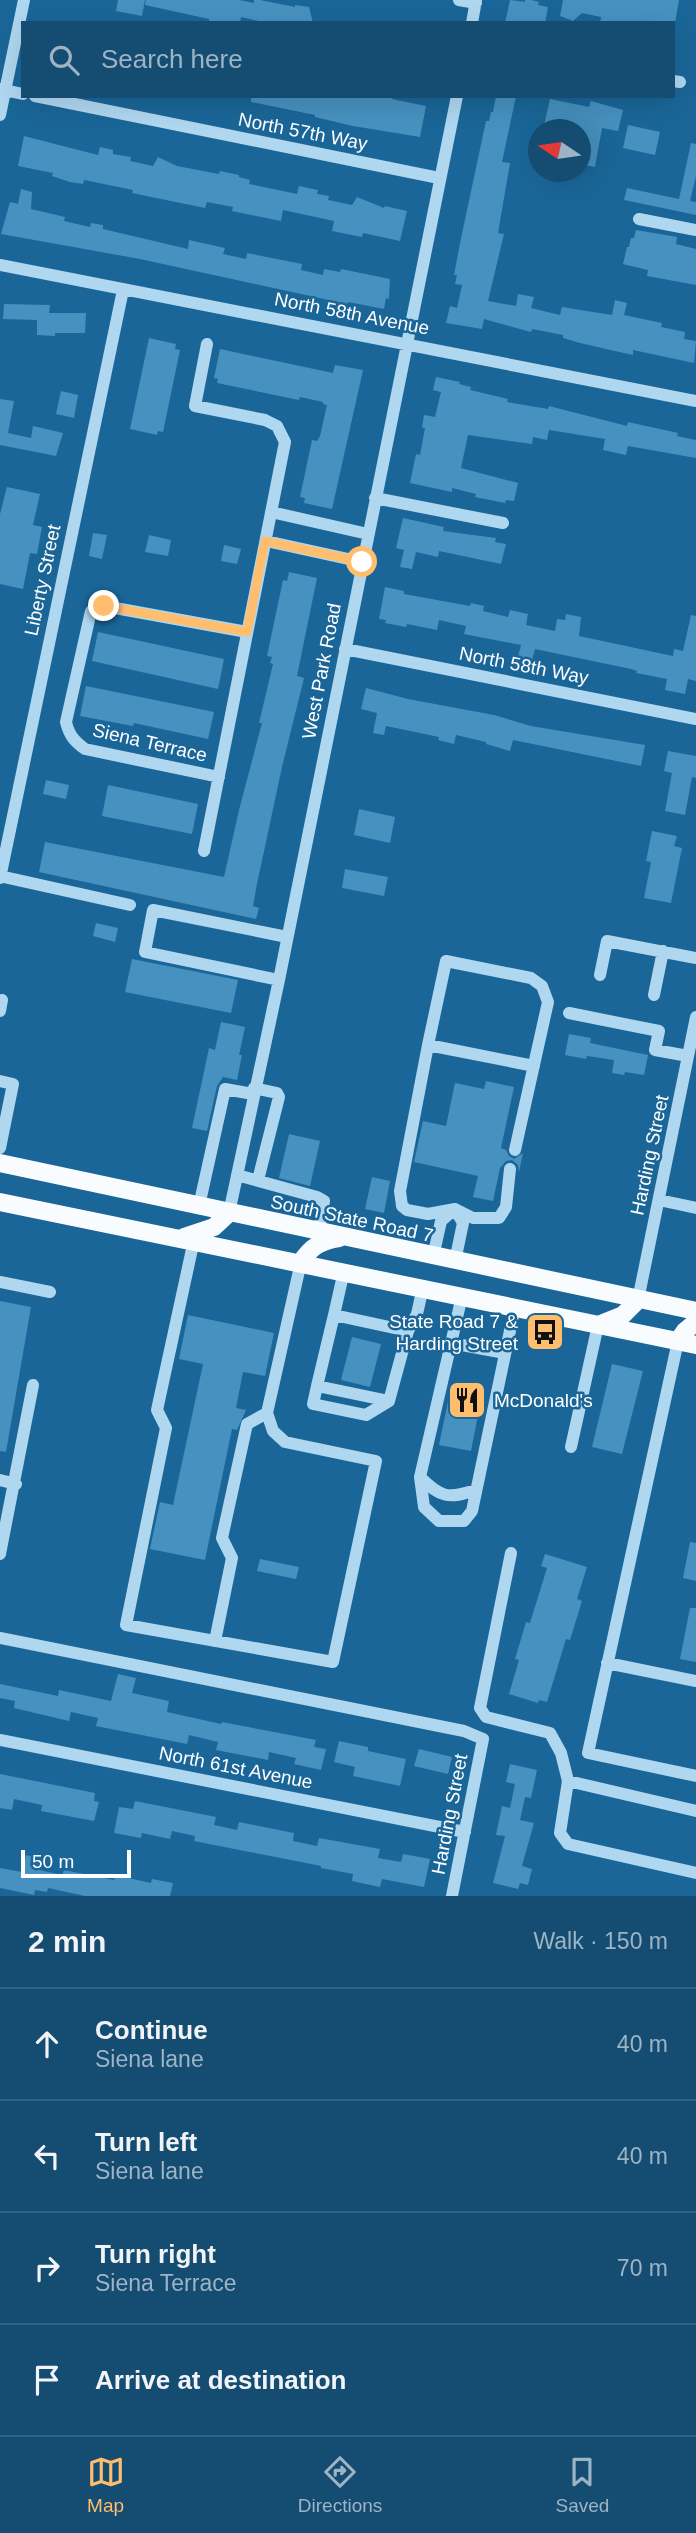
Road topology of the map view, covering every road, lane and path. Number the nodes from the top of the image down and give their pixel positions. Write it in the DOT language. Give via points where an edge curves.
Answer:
graph roads {
  1 [pos="24,0"];
  2 [pos="458,0"];
  3 [pos="476,2"];
  4 [pos="472,21"];
  5 [pos="3,90"];
  6 [pos="21,94"];
  7 [pos="45,98"];
  8 [pos="457,98"];
  9 [pos="0,115"];
  10 [pos="439,178"];
  11 [pos="639,219"];
  12 [pos="696,230"];
  13 [pos="0,265"];
  14 [pos="122,290"];
  15 [pos="407,343"];
  16 [pos="207,344"];
  17 [pos="696,401"];
  18 [pos="375,498"];
  19 [pos="271,512"];
  20 [pos="503,523"];
  21 [pos="368,534"];
  22 [pos="265,541"];
  23 [pos="362,562"];
  24 [pos="247,632"];
  25 [pos="345,649"];
  26 [pos="696,719"];
  27 [pos="219,777"];
  28 [pos="204,851"];
  29 [pos="0,877"];
  30 [pos="130,905"];
  31 [pos="287,937"];
  32 [pos="663,951"];
  33 [pos="696,958"];
  34 [pos="600,975"];
  35 [pos="279,980"];
  36 [pos="654,995"];
  37 [pos="569,1013"];
  38 [pos="696,1017"];
  39 [pos="428,1045"];
  40 [pos="688,1056"];
  41 [pos="534,1066"];
  42 [pos="0,1082"];
  43 [pos="253,1091"];
  44 [pos="681,1093"];
  45 [pos="696,1096"];
  46 [pos="248,1116"];
  47 [pos="273,1122"];
  48 [pos="0,1148"];
  49 [pos="515,1150"];
  50 [pos="0,1163"];
  51 [pos="510,1169"];
  52 [pos="237,1175"];
  53 [pos="258,1181"];
  54 [pos="659,1200"];
  55 [pos="0,1202"];
  56 [pos="199,1206"];
  57 [pos="696,1208"];
  58 [pos="455,1209"];
  59 [pos="229,1213"];
  60 [pos="319,1231"];
  61 [pos="346,1237"];
  62 [pos="187,1239"];
  63 [pos="433,1256"];
  64 [pos="455,1261"];
  65 [pos="300,1262"];
  66 [pos="344,1271"];
  67 [pos="0,1283"];
  68 [pos="423,1287"];
  69 [pos="50,1292"];
  70 [pos="462,1296"];
  71 [pos="638,1300"];
  72 [pos="515,1307"];
  73 [pos="696,1311"];
  74 [pos="334,1315"];
  75 [pos="696,1322"];
  76 [pos="598,1325"];
  77 [pos="408,1331"];
  78 [pos="678,1341"];
  79 [pos="451,1343"];
  80 [pos="696,1345"];
  81 [pos="505,1353"];
  82 [pos="33,1385"];
  83 [pos="317,1386"];
  84 [pos="390,1401"];
  85 [pos="267,1413"];
  86 [pos="571,1447"];
  87 [pos="420,1477"];
  88 [pos="0,1480"];
  89 [pos="16,1483"];
  90 [pos="476,1489"];
  91 [pos="511,1553"];
  92 [pos="0,1554"];
  93 [pos="0,1637"];
  94 [pos="215,1641"];
  95 [pos="607,1663"];
  96 [pos="696,1682"];
  97 [pos="0,1740"];
  98 [pos="696,1776"];
  99 [pos="568,1781"];
  100 [pos="696,1811"];
  101 [pos="465,1832"];
  102 [pos="696,1873"];
  103 [pos="452,1896"];
  1 -- 5 [label="street"];
  2 -- 3 [label="street"];
  3 -- 4 [label="street"];
  5 -- 6 [label="street"];
  5 -- 9 [label="street"];
  7 -- 10 [label="street, North 57th Way"];
  8 -- 10 [label="street, West Park Road"];
  10 -- 15 [label="street, West Park Road"];
  11 -- 12 [label="street"];
  13 -- 14 [label="street, North 58th Avenue"];
  14 -- 15 [label="street, North 58th Avenue"];
  14 -- 29 [label="street, Liberty Street"];
  15 -- 17 [label="street, North 58th Avenue"];
  15 -- 18 [label="street, West Park Road"];
  16 -- 19 [label="street" via="195,406 265,419 277,426 285,442"];
  18 -- 20 [label="street"];
  18 -- 21 [label="street, West Park Road"];
  19 -- 21 [label="street"];
  19 -- 22 [label="street"];
  21 -- 23 [label="street, West Park Road"];
  22 -- 23 [label="street"];
  22 -- 24 [label="street"];
  23 -- 25 [label="street, West Park Road"];
  24 -- 27 [label="street"];
  24 -- 27 [label="street, Siena Terrace" via="104,606 91,611 66,722 75,742 85,749"];
  25 -- 26 [label="street, North 58th Way"];
  25 -- 31 [label="street, West Park Road"];
  27 -- 28 [label="street"];
  29 -- 30 [label="street"];
  31 -- 35 [label="street, West Park Road"];
  31 -- 35 [label="street" via="153,910 145,952"];
  32 -- 33 [label="street"];
  32 -- 34 [label="street" via="607,941"];
  32 -- 36 [label="street"];
  35 -- 43 [label="street, West Park Road"];
  37 -- 40 [label="street" via="659,1031 655,1049"];
  38 -- 40 [label="street, Harding Street"];
  39 -- 41 [label="street"];
  39 -- 41 [label="street" via="446,961 531,978 542,986 548,1002"];
  39 -- 58 [label="street" via="399,1200 407,1210 428,1214"];
  40 -- 44 [label="street, Harding Street"];
  41 -- 49 [label="street"];
  42 -- 48 [label="street" via="13,1084"];
  43 -- 46 [label="street, West Park Road"];
  43 -- 47 [label="street" via="277,1093"];
  43 -- 56 [label="street" via="225,1089"];
  44 -- 45 [label="street"];
  44 -- 54 [label="street, Harding Street"];
  46 -- 47 [label="street"];
  46 -- 52 [label="street, West Park Road"];
  47 -- 53 [label="street"];
  50 -- 56 [label="main road, South State Road 7"];
  51 -- 58 [label="street" via="506,1207 499,1218 473,1218"];
  52 -- 53 [label="street"];
  52 -- 59 [label="street, West Park Road"];
  53 -- 60 [label="street" via="324,1201"];
  54 -- 57 [label="street"];
  54 -- 71 [label="street, Harding Street"];
  55 -- 62 [label="main road"];
  56 -- 59 [label="main road, South State Road 7"];
  58 -- 63 [label="street" via="441,1221"];
  58 -- 64 [label="street" via="463,1223"];
  59 -- 60 [label="main road, South State Road 7"];
  59 -- 62 [label="main road" via="214,1227"];
  60 -- 61 [label="main road, South State Road 7"];
  61 -- 63 [label="main road, South State Road 7"];
  61 -- 65 [label="main road" via="317,1244"];
  62 -- 65 [label="main road"];
  62 -- 94 [label="street" via="157,1410 166,1428 126,1626"];
  63 -- 64 [label="main road, South State Road 7"];
  64 -- 71 [label="main road, South State Road 7"];
  65 -- 66 [label="main road"];
  65 -- 85 [label="street"];
  66 -- 68 [label="main road"];
  66 -- 74 [label="street"];
  67 -- 69 [label="street"];
  68 -- 70 [label="main road"];
  68 -- 77 [label="street"];
  70 -- 72 [label="main road"];
  70 -- 79 [label="street"];
  71 -- 73 [label="main road, South State Road 7"];
  71 -- 76 [label="main road" via="623,1315"];
  72 -- 76 [label="main road"];
  72 -- 81 [label="street"];
  74 -- 77 [label="street"];
  74 -- 83 [label="street"];
  75 -- 78 [label="main road"];
  76 -- 78 [label="main road"];
  76 -- 86 [label="street"];
  77 -- 84 [label="street"];
  78 -- 80 [label="main road"];
  78 -- 95 [label="street"];
  79 -- 81 [label="street"];
  79 -- 87 [label="street"];
  81 -- 90 [label="street"];
  82 -- 89 [label="street"];
  83 -- 84 [label="street"];
  83 -- 84 [label="street" via="313,1404 366,1415"];
  85 -- 94 [label="street" via="247,1424 222,1538 232,1558"];
  85 -- 94 [label="street" via="273,1432 285,1442 376,1461 333,1662"];
  87 -- 90 [label="street" via="441,1495"];
  87 -- 90 [label="street" via="424,1507 439,1521 464,1521 472,1511"];
  88 -- 89 [label="street"];
  89 -- 92 [label="street"];
  91 -- 99 [label="street" via="480,1709 486,1717 550,1733"];
  93 -- 101 [label="street, Harding Street" via="464,1731 483,1739"];
  95 -- 96 [label="street"];
  95 -- 98 [label="street" via="588,1753"];
  97 -- 101 [label="street, North 61st Avenue"];
  99 -- 100 [label="street"];
  99 -- 102 [label="street" via="560,1833 568,1844"];
  101 -- 103 [label="street, Harding Street"];
}
